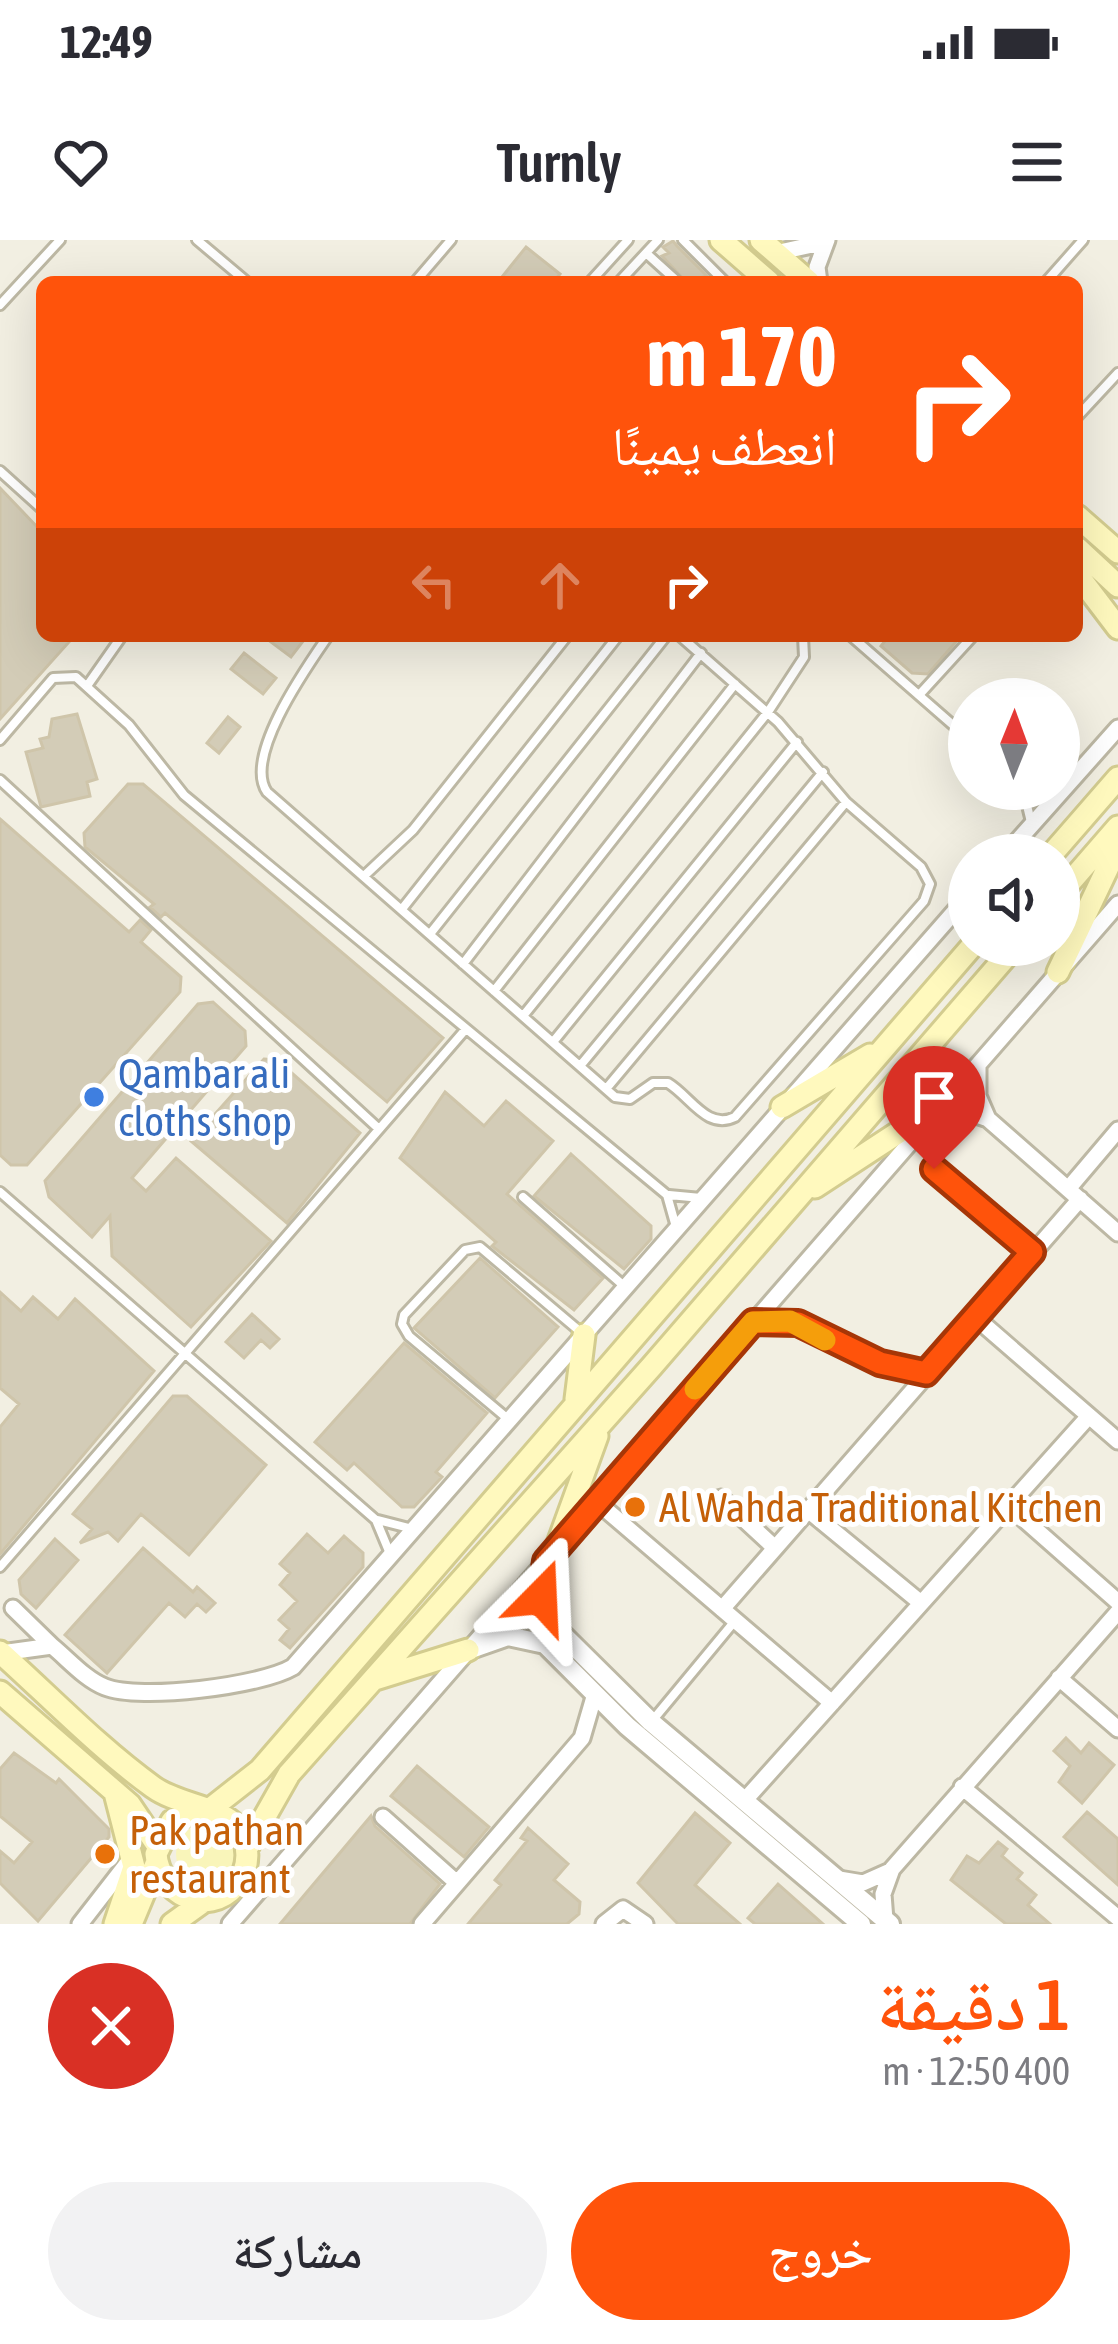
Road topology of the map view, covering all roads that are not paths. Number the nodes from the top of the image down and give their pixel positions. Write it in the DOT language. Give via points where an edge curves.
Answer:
graph roads {
  1 [pos="60,240"];
  2 [pos="196,240"];
  3 [pos="451,240"];
  4 [pos="628,240"];
  5 [pos="658,240"];
  6 [pos="683,240"];
  7 [pos="721,240"];
  8 [pos="1083,240"];
  9 [pos="827,241"];
  10 [pos="768,246"];
  11 [pos="646,253"];
  12 [pos="240,276"];
  13 [pos="420,276"];
  14 [pos="595,276"];
  15 [pos="629,276"];
  16 [pos="671,276"];
  17 [pos="719,276"];
  18 [pos="756,276"];
  19 [pos="802,276"];
  20 [pos="820,276"];
  21 [pos="1051,276"];
  22 [pos="0,305"];
  23 [pos="1118,373"];
  24 [pos="1083,411"];
  25 [pos="0,471"];
  26 [pos="36,504"];
  27 [pos="1083,521"];
  28 [pos="1112,544"];
  29 [pos="1083,554"];
  30 [pos="1083,582"];
  31 [pos="1118,586"];
  32 [pos="1118,628"];
  33 [pos="118,642"];
  34 [pos="324,642"];
  35 [pos="562,642"];
  36 [pos="613,642"];
  37 [pos="661,642"];
  38 [pos="687,642"];
  39 [pos="803,642"];
  40 [pos="858,642"];
  41 [pos="968,642"];
  42 [pos="701,653"];
  43 [pos="736,684"];
  44 [pos="87,686"];
  45 [pos="920,694"];
  46 [pos="768,712"];
  47 [pos="948,720"];
  48 [pos="1118,728"];
  49 [pos="0,740"];
  50 [pos="797,742"];
  51 [pos="1080,770"];
  52 [pos="823,772"];
  53 [pos="1118,778"];
  54 [pos="0,779"];
  55 [pos="846,802"];
  56 [pos="1028,810"];
  57 [pos="1044,810"];
  58 [pos="1031,825"];
  59 [pos="1118,827"];
  60 [pos="1023,834"];
  61 [pos="1069,834"];
  62 [pos="1118,846"];
  63 [pos="1080,871"];
  64 [pos="364,876"];
  65 [pos="1118,904"];
  66 [pos="402,909"];
  67 [pos="948,919"];
  68 [pos="430,934"];
  69 [pos="464,964"];
  70 [pos="955,966"];
  71 [pos="998,966"];
  72 [pos="1058,972"];
  73 [pos="494,991"];
  74 [pos="523,1016"];
  75 [pos="465,1030"];
  76 [pos="553,1042"];
  77 [pos="886,1046"];
  78 [pos="580,1066"];
  79 [pos="978,1066"];
  80 [pos="606,1089"];
  81 [pos="951,1098"];
  82 [pos="782,1107"];
  83 [pos="932,1118"];
  84 [pos="988,1119"];
  85 [pos="379,1130"];
  86 [pos="1118,1130"];
  87 [pos="934,1169"];
  88 [pos="0,1192"];
  89 [pos="1074,1194"];
  90 [pos="667,1195"];
  91 [pos="524,1197"];
  92 [pos="705,1198"];
  93 [pos="790,1204"];
  94 [pos="676,1229"];
  95 [pos="1118,1233"];
  96 [pos="1032,1252"];
  97 [pos="626,1287"];
  98 [pos="975,1317"];
  99 [pos="753,1322"];
  100 [pos="584,1334"];
  101 [pos="185,1353"];
  102 [pos="926,1373"];
  103 [pos="574,1405"];
  104 [pos="1089,1416"];
  105 [pos="509,1420"];
  106 [pos="601,1423"];
  107 [pos="1118,1441"];
  108 [pos="721,1498"];
  109 [pos="597,1502"];
  110 [pos="1009,1506"];
  111 [pos="808,1510"];
  112 [pos="376,1520"];
  113 [pos="414,1529"];
  114 [pos="775,1548"];
  115 [pos="551,1555"];
  116 [pos="391,1556"];
  117 [pos="0,1568"];
  118 [pos="921,1604"];
  119 [pos="1118,1607"];
  120 [pos="13,1608"];
  121 [pos="729,1614"];
  122 [pos="551,1622"];
  123 [pos="536,1640"];
  124 [pos="52,1646"];
  125 [pos="468,1650"];
  126 [pos="1,1653"];
  127 [pos="1059,1678"];
  128 [pos="374,1679"];
  129 [pos="0,1692"];
  130 [pos="595,1697"];
  131 [pos="832,1703"];
  132 [pos="651,1722"];
  133 [pos="1118,1729"];
  134 [pos="962,1787"];
  135 [pos="115,1792"];
  136 [pos="745,1800"];
  137 [pos="203,1810"];
  138 [pos="383,1817"];
  139 [pos="247,1848"];
  140 [pos="133,1853"];
  141 [pos="157,1854"];
  142 [pos="892,1869"];
  143 [pos="839,1880"];
  144 [pos="457,1883"];
  145 [pos="204,1901"];
  146 [pos="1118,1918"];
  147 [pos="433,1920"];
  148 [pos="888,1922"];
  149 [pos="80,1924"];
  150 [pos="115,1924"];
  151 [pos="131,1924"];
  152 [pos="172,1924"];
  153 [pos="230,1924"];
  154 [pos="604,1924"];
  155 [pos="645,1924"];
  156 [pos="861,1924"];
  1 -- 22 [label="lane"];
  2 -- 12 [label="lane"];
  3 -- 13 [label="lane"];
  4 -- 14 [label="lane"];
  5 -- 11 [label="lane"];
  6 -- 17 [label="lane"];
  7 -- 18 [label="main road"];
  8 -- 21 [label="lane"];
  9 -- 10 [label="street"];
  9 -- 20 [label="street"];
  10 -- 19 [label="main road"];
  11 -- 15 [label="lane"];
  11 -- 16 [label="lane"];
  23 -- 24 [label="lane"];
  25 -- 26 [label="lane"];
  27 -- 28 [label="main road"];
  29 -- 31 [label="main road"];
  30 -- 32 [label="main road"];
  33 -- 44 [label="lane"];
  34 -- 64 [label="lane" via="278,713 260,779"];
  35 -- 64 [label="lane" via="413,830"];
  36 -- 66 [label="lane"];
  37 -- 68 [label="lane"];
  38 -- 42 [label="lane"];
  39 -- 46 [label="lane" via="804,657"];
  40 -- 45 [label="lane"];
  41 -- 45 [label="lane"];
  42 -- 43 [label="lane"];
  42 -- 69 [label="lane"];
  43 -- 46 [label="lane"];
  43 -- 73 [label="lane"];
  44 -- 49 [label="lane" via="71,674 53,678"];
  44 -- 75 [label="lane" via="184,795"];
  45 -- 47 [label="lane"];
  46 -- 50 [label="lane"];
  46 -- 74 [label="lane"];
  48 -- 51 [label="street"];
  50 -- 52 [label="lane"];
  50 -- 76 [label="lane"];
  52 -- 55 [label="lane"];
  52 -- 78 [label="lane"];
  53 -- 61 [label="main road"];
  54 -- 85 [label="lane"];
  55 -- 80 [label="lane"];
  55 -- 80 [label="lane" via="926,872 924,902 730,1120 712,1120 668,1083 625,1100"];
  56 -- 58 [label="lane"];
  57 -- 58 [label="street"];
  58 -- 60 [label="street"];
  59 -- 63 [label="main road"];
  62 -- 72 [label="main road"];
  64 -- 66 [label="lane"];
  65 -- 72 [label="street"];
  66 -- 68 [label="lane"];
  67 -- 82 [label="street"];
  68 -- 69 [label="lane"];
  69 -- 73 [label="lane"];
  70 -- 77 [label="main road"];
  71 -- 93 [label="main road"];
  72 -- 79 [label="street"];
  73 -- 74 [label="lane"];
  74 -- 76 [label="lane"];
  75 -- 85 [label="lane"];
  75 -- 90 [label="lane"];
  76 -- 78 [label="lane"];
  77 -- 82 [label="main road"];
  77 -- 103 [label="main road"];
  78 -- 80 [label="lane"];
  79 -- 81 [label="street"];
  79 -- 84 [label="street"];
  81 -- 83 [label="street"];
  81 -- 93 [label="main road"];
  82 -- 92 [label="street"];
  83 -- 84 [label="street" via="967,1112"];
  83 -- 99 [label="street"];
  84 -- 89 [label="street"];
  85 -- 101 [label="lane"];
  86 -- 89 [label="street"];
  87 -- 96 [label="lane"];
  88 -- 101 [label="lane"];
  89 -- 95 [label="street"];
  89 -- 96 [label="street"];
  90 -- 92 [label="lane"];
  90 -- 94 [label="lane"];
  91 -- 97 [label="lane"];
  92 -- 94 [label="street"];
  93 -- 106 [label="main road"];
  94 -- 97 [label="street"];
  96 -- 98 [label="street"];
  97 -- 100 [label="street"];
  98 -- 102 [label="street"];
  98 -- 104 [label="street"];
  99 -- 102 [label="lane" via="798,1323 880,1363"];
  99 -- 109 [label="street"];
  100 -- 103 [label="main road"];
  100 -- 105 [label="street"];
  100 -- 105 [label="lane" via="475,1246 404,1315 409,1336"];
  101 -- 112 [label="lane"];
  101 -- 117 [label="lane"];
  102 -- 111 [label="street"];
  103 -- 137 [label="main road" via="260,1770"];
  104 -- 107 [label="street"];
  104 -- 110 [label="street"];
  105 -- 113 [label="street"];
  106 -- 115 [label="main road"];
  106 -- 128 [label="main road"];
  108 -- 114 [label="street"];
  109 -- 115 [label="street"];
  109 -- 121 [label="street"];
  110 -- 118 [label="street"];
  110 -- 119 [label="street"];
  111 -- 114 [label="street"];
  111 -- 118 [label="street"];
  112 -- 113 [label="lane"];
  112 -- 116 [label="lane"];
  113 -- 116 [label="street"];
  114 -- 121 [label="street"];
  115 -- 122 [label="street" via="541,1597"];
  115 -- 125 [label="street"];
  116 -- 124 [label="street" via="304,1658 269,1678 117,1691"];
  118 -- 131 [label="street"];
  119 -- 127 [label="street"];
  120 -- 124 [label="street"];
  121 -- 131 [label="street"];
  121 -- 132 [label="lane"];
  122 -- 123 [label="street" via="529,1622"];
  122 -- 132 [label="street"];
  123 -- 125 [label="street" via="498,1637"];
  123 -- 130 [label="street"];
  124 -- 126 [label="street"];
  125 -- 128 [label="main road"];
  125 -- 153 [label="street"];
  126 -- 137 [label="main road" via="150,1785"];
  127 -- 133 [label="street"];
  127 -- 134 [label="street"];
  128 -- 139 [label="main road" via="278,1787"];
  129 -- 135 [label="main road"];
  130 -- 144 [label="street" via="581,1738"];
  130 -- 156 [label="street"];
  131 -- 136 [label="street"];
  132 -- 136 [label="street"];
  134 -- 142 [label="street"];
  134 -- 146 [label="street"];
  135 -- 140 [label="main road"];
  135 -- 141 [label="main road" via="141,1817"];
  136 -- 143 [label="street"];
  137 -- 139 [label="main road" via="234,1824"];
  137 -- 141 [label="main road" via="172,1821"];
  138 -- 144 [label="street"];
  139 -- 145 [label="main road" via="237,1884"];
  140 -- 149 [label="street"];
  140 -- 150 [label="main road"];
  141 -- 145 [label="main road" via="173,1891"];
  141 -- 151 [label="main road"];
  142 -- 143 [label="street" via="871,1881"];
  142 -- 148 [label="street" via="883,1894"];
  143 -- 148 [label="street"];
  144 -- 147 [label="street"];
  145 -- 152 [label="main road"];
  154 -- 155 [label="street" via="623,1909"];
}
